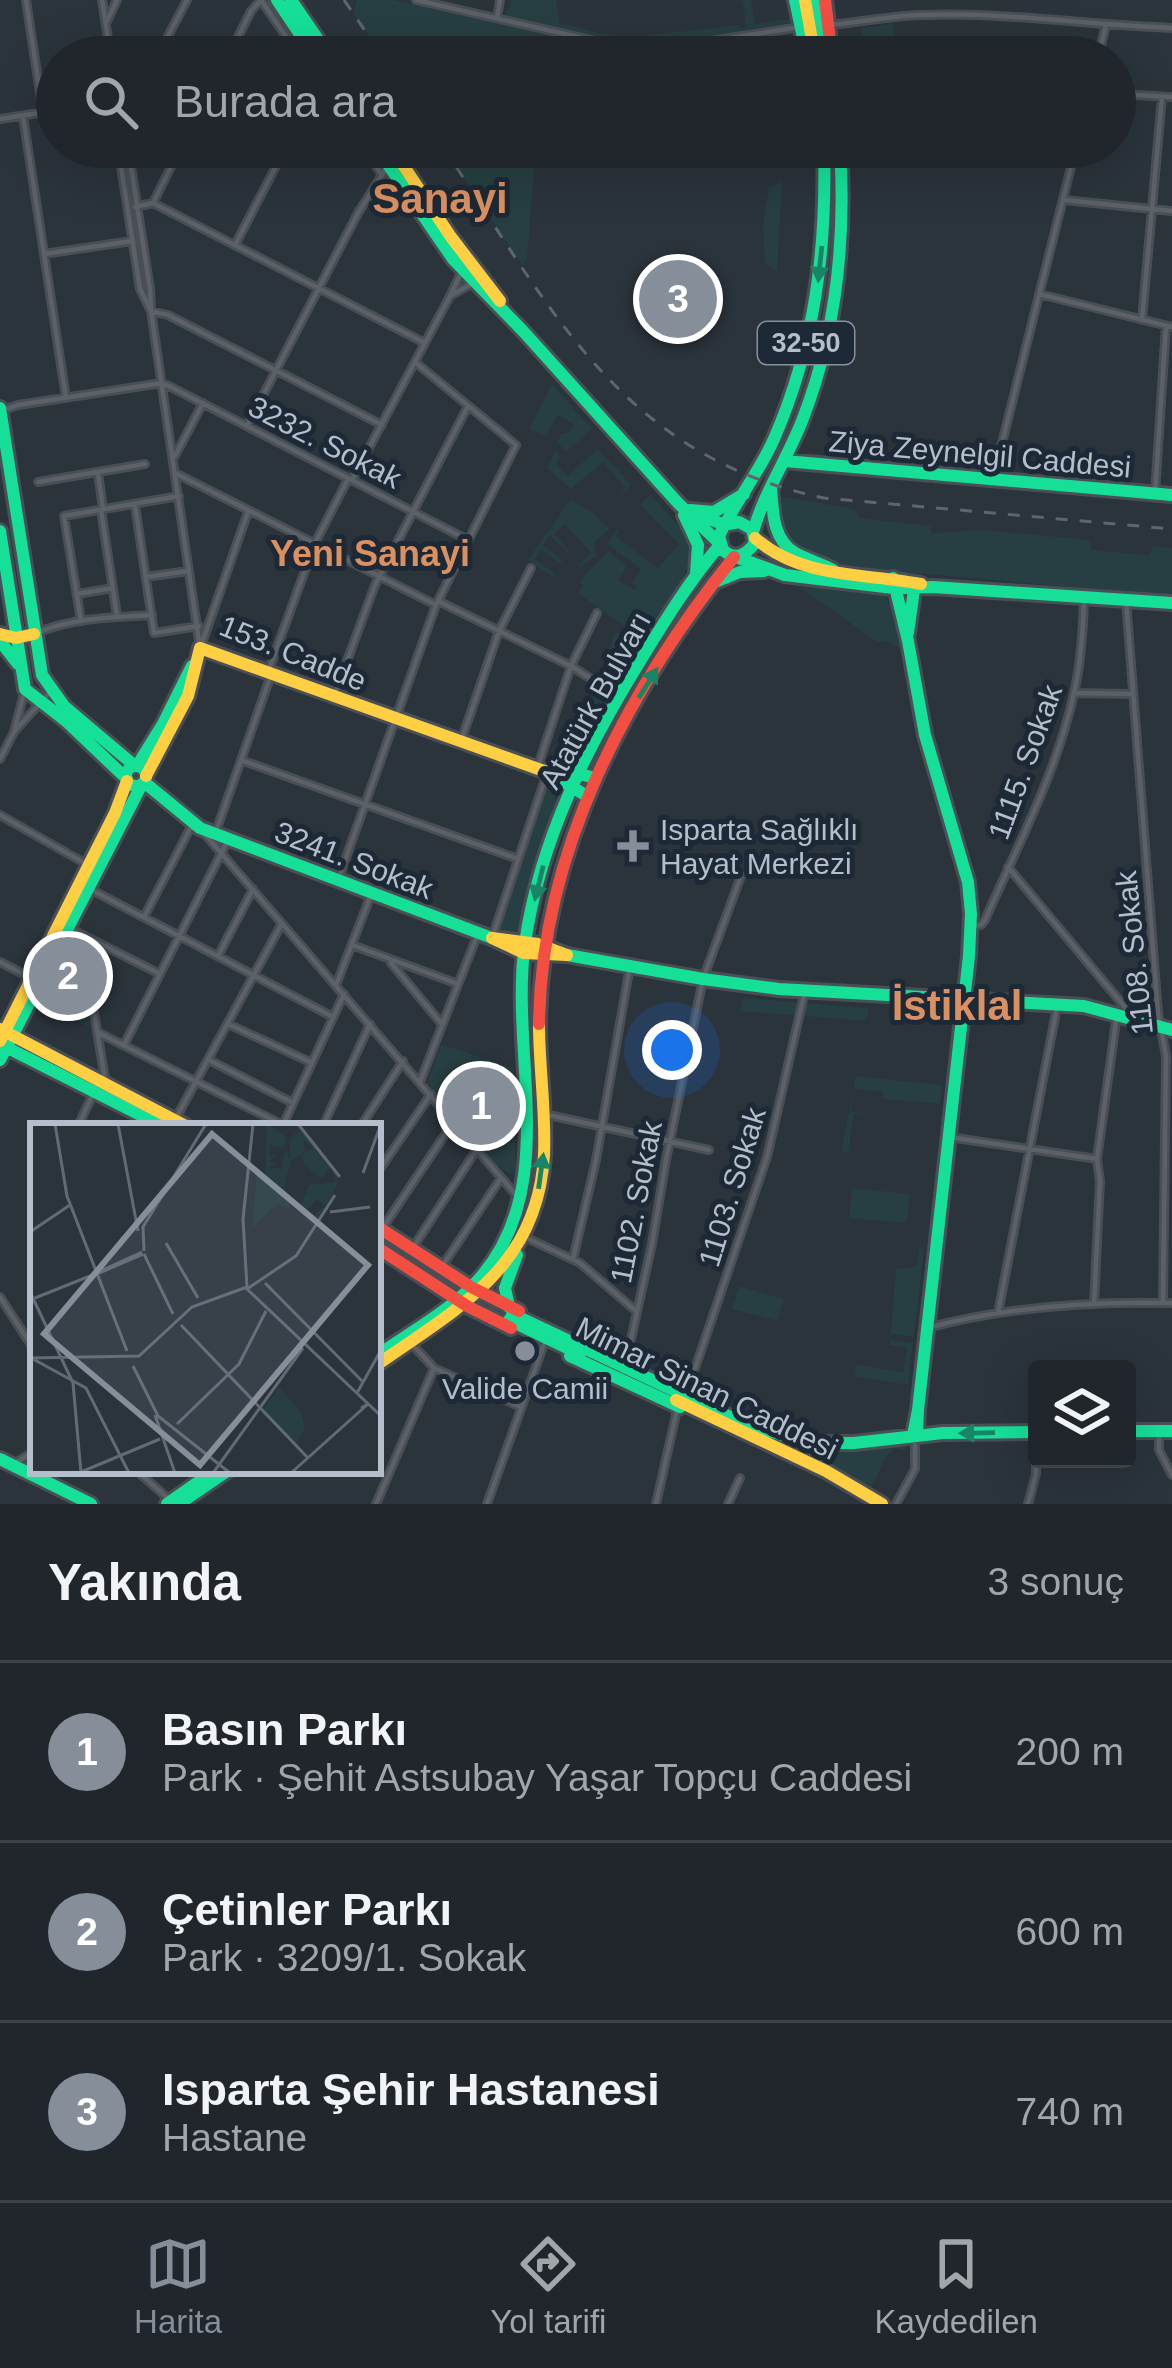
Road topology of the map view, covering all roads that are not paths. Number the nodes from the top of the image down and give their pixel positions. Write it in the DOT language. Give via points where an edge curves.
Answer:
graph roads {
  1 [pos="26,0"];
  2 [pos="102,0"];
  3 [pos="118,0"];
  4 [pos="187,0"];
  5 [pos="261,0"];
  6 [pos="277,0"];
  7 [pos="291,0"];
  8 [pos="416,0"];
  9 [pos="500,0"];
  10 [pos="795,0"];
  11 [pos="805,0"];
  12 [pos="815,0"];
  13 [pos="825,0"];
  14 [pos="497,18"];
  15 [pos="107,21"];
  16 [pos="829,25"];
  17 [pos="1106,25"];
  18 [pos="800,27"];
  19 [pos="1172,28"];
  20 [pos="109,36"];
  21 [pos="168,36"];
  22 [pos="239,36"];
  23 [pos="286,36"];
  24 [pos="301,36"];
  25 [pos="316,36"];
  26 [pos="569,36"];
  27 [pos="743,36"];
  28 [pos="803,36"];
  29 [pos="809,36"];
  30 [pos="824,36"];
  31 [pos="829,36"];
  32 [pos="1103,36"];
  33 [pos="36,66"];
  34 [pos="1136,95"];
  35 [pos="1162,97"];
  36 [pos="1172,97"];
  37 [pos="36,113"];
  38 [pos="23,116"];
  39 [pos="0,119"];
  40 [pos="121,168"];
  41 [pos="131,168"];
  42 [pos="171,168"];
  43 [pos="275,168"];
  44 [pos="404,168"];
  45 [pos="824,168"];
  46 [pos="841,168"];
  47 [pos="1071,168"];
  48 [pos="385,170"];
  49 [pos="1063,200"];
  50 [pos="153,203"];
  51 [pos="137,207"];
  52 [pos="127,209"];
  53 [pos="1152,209"];
  54 [pos="1172,211"];
  55 [pos="132,242"];
  56 [pos="235,245"];
  57 [pos="44,254"];
  58 [pos="467,267"];
  59 [pos="478,281"];
  60 [pos="319,288"];
  61 [pos="1039,294"];
  62 [pos="450,296"];
  63 [pos="151,311"];
  64 [pos="1142,320"];
  65 [pos="1169,326"];
  66 [pos="425,343"];
  67 [pos="415,362"];
  68 [pos="276,370"];
  69 [pos="162,383"];
  70 [pos="66,398"];
  71 [pos="203,403"];
  72 [pos="468,406"];
  73 [pos="0,410"];
  74 [pos="382,424"];
  75 [pos="247,425"];
  76 [pos="173,460"];
  77 [pos="784,461"];
  78 [pos="145,464"];
  79 [pos="98,472"];
  80 [pos="175,472"];
  81 [pos="350,479"];
  82 [pos="993,479"];
  83 [pos="38,482"];
  84 [pos="771,487"];
  85 [pos="749,489"];
  86 [pos="1155,494"];
  87 [pos="1172,495"];
  88 [pos="179,496"];
  89 [pos="135,504"];
  90 [pos="684,507"];
  91 [pos="102,509"];
  92 [pos="249,510"];
  93 [pos="413,512"];
  94 [pos="728,524"];
  95 [pos="0,531"];
  96 [pos="754,535"];
  97 [pos="468,540"];
  98 [pos="315,543"];
  99 [pos="720,544"];
  100 [pos="736,558"];
  101 [pos="531,568"];
  102 [pos="190,571"];
  103 [pos="770,571"];
  104 [pos="834,571"];
  105 [pos="379,576"];
  106 [pos="695,577"];
  107 [pos="146,578"];
  108 [pos="713,582"];
  109 [pos="893,583"];
  110 [pos="915,585"];
  111 [pos="113,588"];
  112 [pos="76,594"];
  113 [pos="1084,597"];
  114 [pos="1126,600"];
  115 [pos="437,603"];
  116 [pos="1172,603"];
  117 [pos="597,613"];
  118 [pos="152,615"];
  119 [pos="117,616"];
  120 [pos="81,621"];
  121 [pos="199,626"];
  122 [pos="499,631"];
  123 [pos="34,634"];
  124 [pos="0,638"];
  125 [pos="16,638"];
  126 [pos="908,641"];
  127 [pos="200,649"];
  128 [pos="19,665"];
  129 [pos="571,666"];
  130 [pos="270,673"];
  131 [pos="25,688"];
  132 [pos="51,691"];
  133 [pos="1075,693"];
  134 [pos="1132,694"];
  135 [pos="334,696"];
  136 [pos="618,696"];
  137 [pos="40,702"];
  138 [pos="396,718"];
  139 [pos="14,732"];
  140 [pos="461,742"];
  141 [pos="1,756"];
  142 [pos="241,760"];
  143 [pos="542,771"];
  144 [pos="576,772"];
  145 [pos="137,776"];
  146 [pos="595,778"];
  147 [pos="570,788"];
  148 [pos="587,796"];
  149 [pos="365,804"];
  150 [pos="0,815"];
  151 [pos="196,825"];
  152 [pos="221,836"];
  153 [pos="221,853"];
  154 [pos="518,859"];
  155 [pos="88,865"];
  156 [pos="1008,867"];
  157 [pos="741,876"];
  158 [pos="338,880"];
  159 [pos="88,888"];
  160 [pos="253,889"];
  161 [pos="372,893"];
  162 [pos="144,917"];
  163 [pos="282,923"];
  164 [pos="971,926"];
  165 [pos="75,931"];
  166 [pos="485,935"];
  167 [pos="179,936"];
  168 [pos="352,945"];
  169 [pos="524,947"];
  170 [pos="543,950"];
  171 [pos="218,956"];
  172 [pos="387,958"];
  173 [pos="0,962"];
  174 [pos="630,966"];
  175 [pos="160,974"];
  176 [pos="254,976"];
  177 [pos="31,978"];
  178 [pos="703,979"];
  179 [pos="458,984"];
  180 [pos="337,986"];
  181 [pos="805,991"];
  182 [pos="344,994"];
  183 [pos="964,1000"];
  184 [pos="1058,1004"];
  185 [pos="1117,1014"];
  186 [pos="333,1017"];
  187 [pos="1134,1018"];
  188 [pos="228,1024"];
  189 [pos="370,1024"];
  190 [pos="442,1025"];
  191 [pos="1166,1028"];
  192 [pos="98,1032"];
  193 [pos="4,1041"];
  194 [pos="124,1046"];
  195 [pos="209,1060"];
  196 [pos="403,1061"];
  197 [pos="312,1063"];
  198 [pos="197,1082"];
  199 [pos="420,1082"];
  200 [pos="100,1088"];
  201 [pos="431,1094"];
  202 [pos="293,1102"];
  203 [pos="544,1114"];
  204 [pos="454,1121"];
  205 [pos="80,1123"];
  206 [pos="172,1123"];
  207 [pos="175,1123"];
  208 [pos="276,1123"];
  209 [pos="283,1123"];
  210 [pos="324,1123"];
  211 [pos="363,1123"];
  212 [pos="602,1126"];
  213 [pos="949,1137"];
  214 [pos="670,1141"];
  215 [pos="1029,1148"];
  216 [pos="477,1149"];
  217 [pos="710,1150"];
  218 [pos="1097,1159"];
  219 [pos="381,1168"];
  220 [pos="501,1177"];
  221 [pos="520,1200"];
  222 [pos="381,1233"];
  223 [pos="381,1237"];
  224 [pos="381,1237"];
  225 [pos="524,1237"];
  226 [pos="381,1238"];
  227 [pos="412,1249"];
  228 [pos="573,1259"];
  229 [pos="433,1270"];
  230 [pos="475,1289"];
  231 [pos="0,1297"];
  232 [pos="459,1301"];
  233 [pos="1163,1302"];
  234 [pos="1172,1303"];
  235 [pos="1094,1304"];
  236 [pos="636,1311"];
  237 [pos="998,1313"];
  238 [pos="510,1314"];
  239 [pos="927,1328"];
  240 [pos="410,1341"];
  241 [pos="30,1343"];
  242 [pos="544,1344"];
  243 [pos="381,1352"];
  244 [pos="381,1352"];
  245 [pos="626,1362"];
  246 [pos="434,1368"];
  247 [pos="687,1392"];
  248 [pos="678,1406"];
  249 [pos="521,1408"];
  250 [pos="721,1417"];
  251 [pos="1166,1431"];
  252 [pos="1028,1433"];
  253 [pos="915,1439"];
  254 [pos="831,1444"];
  255 [pos="795,1447"];
  256 [pos="815,1460"];
  257 [pos="1036,1468"];
  258 [pos="30,1474"];
  259 [pos="139,1474"];
  260 [pos="210,1474"];
  261 [pos="222,1474"];
  262 [pos="1172,1475"];
  263 [pos="740,1478"];
  264 [pos="172,1503"];
  265 [pos="91,1504"];
  266 [pos="376,1504"];
  267 [pos="488,1504"];
  268 [pos="656,1504"];
  269 [pos="728,1504"];
  270 [pos="882,1504"];
  271 [pos="896,1504"];
  272 [pos="1028,1504"];
  1 -- 33 [label="street"];
  2 -- 15 [label="street"];
  3 -- 15 [label="street"];
  4 -- 21 [label="street"];
  5 -- 22 [label="street"];
  5 -- 23 [label="street"];
  6 -- 24 [label="main road"];
  7 -- 25 [label="main road"];
  8 -- 14 [label="street"];
  9 -- 14 [label="street"];
  10 -- 18 [label="main road"];
  11 -- 29 [label="main road"];
  12 -- 30 [label="main road"];
  13 -- 16 [label="main road"];
  14 -- 26 [label="street"];
  15 -- 20 [label="street"];
  16 -- 17 [label="street" via="920,15"];
  16 -- 31 [label="main road"];
  17 -- 19 [label="street"];
  17 -- 32 [label="street"];
  18 -- 27 [label="street"];
  18 -- 28 [label="main road"];
  34 -- 35 [label="street"];
  35 -- 36 [label="street"];
  35 -- 53 [label="street"];
  37 -- 38 [label="street"];
  38 -- 39 [label="street"];
  38 -- 57 [label="street"];
  40 -- 52 [label="street, 153. Cadde"];
  41 -- 51 [label="street, 153. Cadde"];
  42 -- 50 [label="street"];
  43 -- 56 [label="street"];
  44 -- 58 [label="main road"];
  45 -- 85 [label="main road, 32-50, one-way" via="814,308 786,408"];
  46 -- 77 [label="main road, 32-50" via="830,328"];
  47 -- 49 [label="street"];
  48 -- 58 [label="main road"];
  48 -- 60 [label="street"];
  49 -- 53 [label="street"];
  49 -- 61 [label="street"];
  50 -- 51 [label="street"];
  50 -- 56 [label="street"];
  51 -- 52 [label="street"];
  51 -- 63 [label="street, 153. Cadde"];
  52 -- 55 [label="street, 153. Cadde"];
  53 -- 54 [label="street"];
  53 -- 64 [label="street"];
  55 -- 57 [label="street"];
  55 -- 63 [label="street, 153. Cadde"];
  56 -- 60 [label="street"];
  57 -- 70 [label="street"];
  58 -- 59 [label="main road"];
  58 -- 62 [label="street"];
  59 -- 62 [label="street"];
  59 -- 90 [label="main road"];
  60 -- 66 [label="street"];
  60 -- 68 [label="street"];
  61 -- 64 [label="street"];
  61 -- 82 [label="street"];
  62 -- 66 [label="street"];
  63 -- 68 [label="street"];
  63 -- 69 [label="street, 153. Cadde"];
  64 -- 65 [label="street"];
  65 -- 86 [label="street"];
  66 -- 67 [label="street"];
  67 -- 72 [label="street"];
  67 -- 74 [label="street"];
  68 -- 74 [label="street"];
  68 -- 75 [label="street"];
  69 -- 70 [label="street"];
  69 -- 71 [label="street, 3232. Sokak"];
  69 -- 76 [label="street, 153. Cadde"];
  70 -- 73 [label="street"];
  71 -- 75 [label="street, 3232. Sokak"];
  71 -- 76 [label="street"];
  72 -- 93 [label="street"];
  72 -- 97 [label="street" via="516,445"];
  73 -- 123 [label="main road"];
  74 -- 81 [label="street"];
  75 -- 81 [label="street, 3232. Sokak"];
  76 -- 80 [label="street, 153. Cadde"];
  77 -- 82 [label="main road, Ziya Zeynelgil Caddesi"];
  77 -- 84 [label="main road, 32-50"];
  78 -- 79 [label="street"];
  79 -- 83 [label="street"];
  79 -- 91 [label="street"];
  80 -- 88 [label="street, 153. Cadde"];
  80 -- 92 [label="street"];
  81 -- 93 [label="street, 3232. Sokak"];
  81 -- 98 [label="street"];
  82 -- 86 [label="main road, Ziya Zeynelgil Caddesi"];
  84 -- 96 [label="main road, 32-50"];
  84 -- 104 [label="main road" via="780,538"];
  85 -- 90 [label="main road" via="720,510"];
  85 -- 94 [label="main road, 32-50"];
  86 -- 87 [label="main road, Ziya Zeynelgil Caddesi"];
  88 -- 89 [label="street"];
  88 -- 102 [label="street, 153. Cadde"];
  89 -- 91 [label="street"];
  89 -- 107 [label="street"];
  90 -- 94 [label="main road"];
  90 -- 99 [label="main road"];
  90 -- 106 [label="main road" via="697,541"];
  91 -- 111 [label="street"];
  91 -- 112 [label="street" via="64,516"];
  92 -- 98 [label="street"];
  92 -- 127 [label="street"];
  93 -- 97 [label="street, 3232. Sokak"];
  93 -- 105 [label="street"];
  94 -- 96 [label="main road" via="744,523"];
  94 -- 99 [label="main road"];
  95 -- 125 [label="main road"];
  96 -- 100 [label="main road" via="751,551"];
  96 -- 104 [label="main road" via="786,562"];
  97 -- 115 [label="street"];
  98 -- 105 [label="street"];
  98 -- 130 [label="street"];
  99 -- 100 [label="main road"];
  99 -- 106 [label="main road, Atatürk Bulvarı"];
  100 -- 103 [label="main road"];
  100 -- 108 [label="main road, Atatürk Bulvarı"];
  101 -- 122 [label="street"];
  102 -- 107 [label="street"];
  102 -- 121 [label="street, 153. Cadde"];
  103 -- 108 [label="main road"];
  103 -- 109 [label="main road"];
  104 -- 109 [label="main road"];
  105 -- 115 [label="street"];
  105 -- 135 [label="street"];
  106 -- 136 [label="main road, Atatürk Bulvarı"];
  107 -- 118 [label="street"];
  146 -- 108 [label="main road, Atatürk Bulvarı, one-way"];
  109 -- 110 [label="main road"];
  109 -- 126 [label="main road"];
  110 -- 113 [label="main road"];
  110 -- 126 [label="main road"];
  111 -- 112 [label="street"];
  111 -- 119 [label="street"];
  112 -- 120 [label="street"];
  113 -- 114 [label="main road"];
  113 -- 133 [label="street, 1115. Sokak"];
  114 -- 116 [label="main road"];
  114 -- 134 [label="street, 1108. Sokak"];
  115 -- 122 [label="street"];
  115 -- 138 [label="street"];
  117 -- 129 [label="street"];
  118 -- 119 [label="street"];
  118 -- 121 [label="street" via="154,633"];
  119 -- 120 [label="street"];
  120 -- 123 [label="street"];
  121 -- 127 [label="street, 153. Cadde"];
  122 -- 129 [label="street"];
  122 -- 140 [label="street"];
  123 -- 125 [label="main road"];
  123 -- 132 [label="main road"];
  124 -- 125 [label="main road"];
  124 -- 128 [label="main road"];
  125 -- 128 [label="main road"];
  126 -- 164 [label="main road" via="925,735 968,882"];
  127 -- 130 [label="main road, 153. Cadde"];
  127 -- 145 [label="main road"];
  128 -- 131 [label="main road"];
  129 -- 136 [label="street"];
  129 -- 143 [label="street"];
  130 -- 135 [label="main road, 153. Cadde"];
  130 -- 142 [label="street"];
  131 -- 137 [label="main road"];
  131 -- 139 [label="street"];
  132 -- 137 [label="street"];
  132 -- 145 [label="main road"];
  133 -- 134 [label="street"];
  133 -- 156 [label="street, 1115. Sokak"];
  134 -- 191 [label="street, 1108. Sokak"];
  135 -- 138 [label="main road, 153. Cadde"];
  136 -- 144 [label="main road, Atatürk Bulvarı"];
  137 -- 139 [label="street"];
  137 -- 145 [label="main road"];
  138 -- 140 [label="main road, 153. Cadde"];
  138 -- 149 [label="street"];
  139 -- 141 [label="street"];
  140 -- 143 [label="main road, 153. Cadde"];
  142 -- 149 [label="street"];
  142 -- 152 [label="street"];
  143 -- 144 [label="main road"];
  143 -- 147 [label="main road"];
  143 -- 154 [label="street"];
  144 -- 146 [label="main road"];
  144 -- 147 [label="main road, Atatürk Bulvarı"];
  145 -- 151 [label="main road, 3241. Sokak"];
  145 -- 155 [label="main road"];
  145 -- 159 [label="main road"];
  146 -- 148 [label="main road, Atatürk Bulvarı"];
  147 -- 148 [label="main road"];
  147 -- 169 [label="main road, Atatürk Bulvarı, one-way"];
  148 -- 170 [label="main road, Atatürk Bulvarı"];
  149 -- 154 [label="street"];
  149 -- 158 [label="street"];
  150 -- 155 [label="street"];
  151 -- 152 [label="main road, 3241. Sokak"];
  151 -- 153 [label="street"];
  151 -- 162 [label="street"];
  152 -- 153 [label="street"];
  152 -- 158 [label="main road, 3241. Sokak"];
  153 -- 160 [label="street"];
  153 -- 167 [label="street"];
  154 -- 166 [label="street"];
  155 -- 177 [label="main road"];
  156 -- 164 [label="street, 1115. Sokak" via="985,920"];
  156 -- 187 [label="street"];
  157 -- 178 [label="street, 1102. Sokak"];
  158 -- 161 [label="main road, 3241. Sokak"];
  159 -- 162 [label="street"];
  159 -- 165 [label="main road"];
  160 -- 163 [label="street"];
  160 -- 171 [label="street"];
  161 -- 166 [label="main road, 3241. Sokak"];
  161 -- 168 [label="street"];
  162 -- 167 [label="street"];
  163 -- 176 [label="street"];
  163 -- 180 [label="street"];
  164 -- 183 [label="main road"];
  165 -- 175 [label="street"];
  165 -- 192 [label="street"];
  165 -- 193 [label="main road"];
  166 -- 169 [label="main road, 3241. Sokak"];
  166 -- 179 [label="street"];
  167 -- 171 [label="street"];
  167 -- 175 [label="street"];
  168 -- 172 [label="street"];
  168 -- 180 [label="street"];
  169 -- 170 [label="main road, 3241. Sokak"];
  169 -- 221 [label="main road, Atatürk Bulvarı"];
  170 -- 174 [label="main road, 3241. Sokak"];
  170 -- 203 [label="main road, Atatürk Bulvarı"];
  171 -- 176 [label="street"];
  172 -- 179 [label="street"];
  172 -- 190 [label="street"];
  173 -- 177 [label="street"];
  174 -- 178 [label="main road, 3241. Sokak"];
  174 -- 212 [label="street"];
  175 -- 194 [label="street"];
  176 -- 186 [label="street"];
  176 -- 188 [label="street"];
  177 -- 193 [label="main road"];
  178 -- 181 [label="main road, 3241. Sokak"];
  178 -- 214 [label="street, 1102. Sokak"];
  179 -- 190 [label="street"];
  180 -- 182 [label="street"];
  181 -- 183 [label="main road, 3241. Sokak"];
  181 -- 247 [label="street, 1103. Sokak" via="767,1157"];
  182 -- 186 [label="street"];
  182 -- 189 [label="street"];
  183 -- 184 [label="main road, 3241. Sokak"];
  183 -- 213 [label="main road"];
  184 -- 185 [label="main road, 3241. Sokak"];
  184 -- 215 [label="street"];
  185 -- 187 [label="main road, 3241. Sokak"];
  185 -- 218 [label="street"];
  186 -- 197 [label="street"];
  187 -- 191 [label="main road, 3241. Sokak"];
  188 -- 195 [label="street"];
  188 -- 197 [label="street"];
  189 -- 196 [label="street"];
  189 -- 210 [label="street"];
  190 -- 199 [label="street"];
  191 -- 233 [label="street, 1108. Sokak"];
  192 -- 194 [label="street"];
  192 -- 200 [label="street"];
  193 -- 200 [label="main road"];
  194 -- 198 [label="street"];
  195 -- 198 [label="street"];
  195 -- 202 [label="street"];
  196 -- 199 [label="street"];
  196 -- 211 [label="street"];
  197 -- 202 [label="street"];
  198 -- 207 [label="street"];
  198 -- 208 [label="street"];
  199 -- 201 [label="street"];
  200 -- 205 [label="street"];
  200 -- 206 [label="main road"];
  201 -- 204 [label="street"];
  201 -- 219 [label="street"];
  202 -- 209 [label="street"];
  203 -- 212 [label="street"];
  225 -- 203 [label="main road, Atatürk Bulvarı, one-way" via="542,1176"];
  204 -- 216 [label="street"];
  204 -- 222 [label="street"];
  212 -- 214 [label="street"];
  212 -- 228 [label="street"];
  213 -- 215 [label="street"];
  213 -- 239 [label="main road"];
  214 -- 217 [label="street"];
  214 -- 236 [label="street, 1102. Sokak"];
  215 -- 218 [label="street"];
  215 -- 237 [label="street"];
  216 -- 220 [label="street"];
  216 -- 227 [label="street"];
  218 -- 235 [label="street"];
  220 -- 221 [label="street"];
  220 -- 229 [label="street"];
  221 -- 230 [label="main road, Atatürk Bulvarı"];
  223 -- 227 [label="main road"];
  224 -- 229 [label="main road"];
  225 -- 228 [label="street"];
  225 -- 230 [label="main road, Atatürk Bulvarı"];
  225 -- 238 [label="main road" via="506,1288"];
  226 -- 232 [label="main road"];
  227 -- 229 [label="main road"];
  228 -- 236 [label="street"];
  229 -- 230 [label="main road"];
  230 -- 232 [label="main road, Atatürk Bulvarı"];
  230 -- 238 [label="main road"];
  231 -- 241 [label="street"];
  232 -- 240 [label="main road"];
  232 -- 242 [label="main road"];
  232 -- 243 [label="main road"];
  233 -- 234 [label="street"];
  233 -- 235 [label="street"];
  235 -- 237 [label="street"];
  236 -- 245 [label="street, 1102. Sokak"];
  237 -- 239 [label="street"];
  238 -- 245 [label="main road"];
  238 -- 250 [label="main road, Mimar Sinan Caddesi"];
  239 -- 253 [label="main road"];
  240 -- 244 [label="main road"];
  240 -- 246 [label="street"];
  242 -- 248 [label="main road"];
  242 -- 249 [label="street"];
  245 -- 247 [label="main road"];
  246 -- 249 [label="street"];
  246 -- 266 [label="street"];
  247 -- 250 [label="main road"];
  248 -- 250 [label="main road"];
  248 -- 268 [label="street"];
  249 -- 267 [label="street"];
  250 -- 255 [label="main road, Mimar Sinan Caddesi"];
  251 -- 262 [label="street" via="1159,1450"];
  252 -- 253 [label="main road, Mimar Sinan Caddesi, one-way"];
  253 -- 254 [label="main road, Mimar Sinan Caddesi"];
  253 -- 271 [label="street" via="914,1469"];
  254 -- 255 [label="main road, Mimar Sinan Caddesi"];
  254 -- 256 [label="main road"];
  255 -- 256 [label="main road, Mimar Sinan Caddesi"];
  256 -- 270 [label="main road, Mimar Sinan Caddesi"];
  257 -- 272 [label="street"];
  258 -- 265 [label="main road"];
  259 -- 264 [label="street"];
  260 -- 264 [label="main road"];
  261 -- 264 [label="main road"];
  263 -- 269 [label="street"];
}
